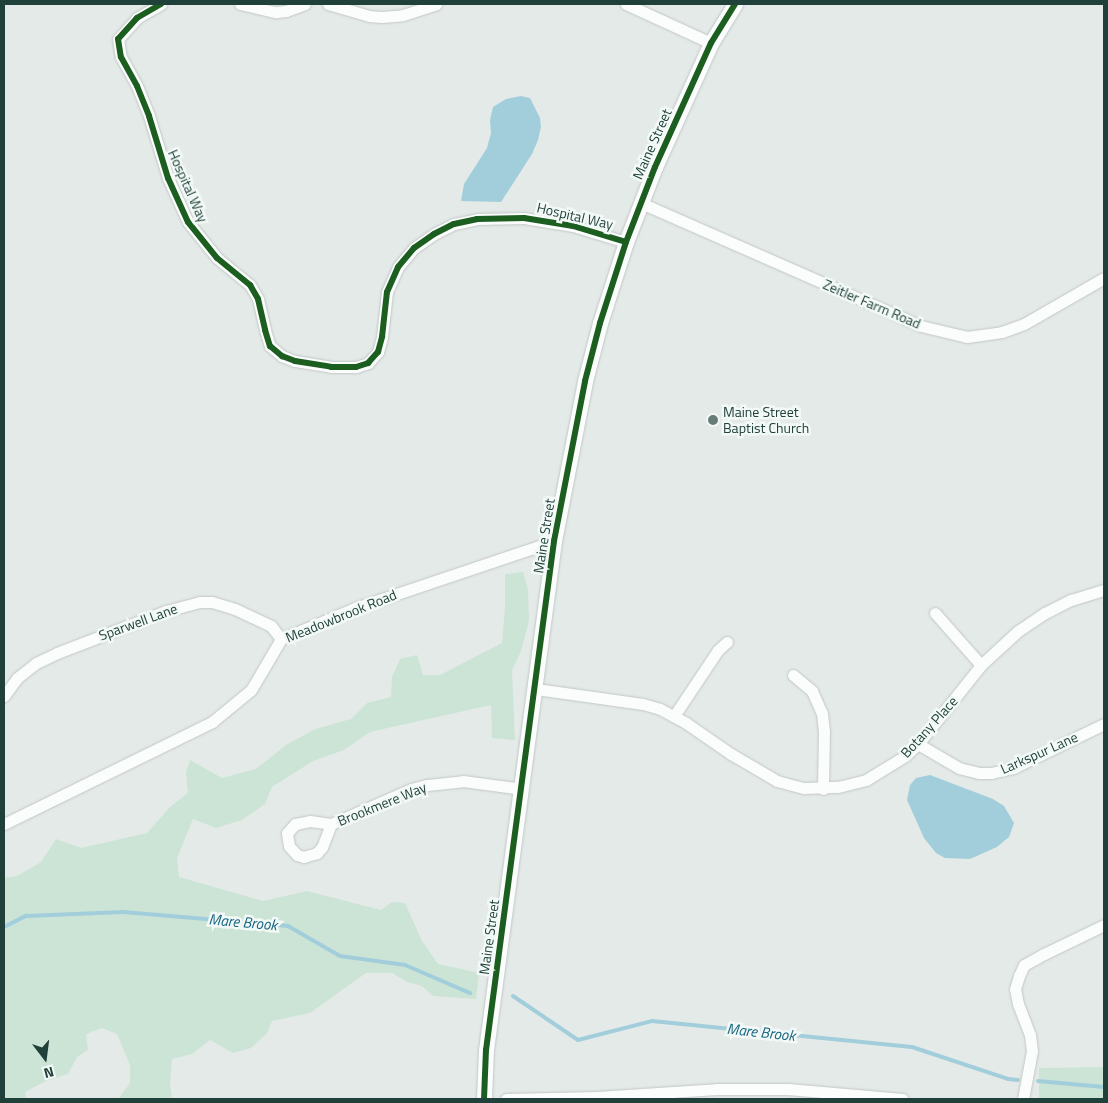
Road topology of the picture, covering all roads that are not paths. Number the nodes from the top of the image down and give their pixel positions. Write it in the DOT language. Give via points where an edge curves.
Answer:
graph roads {
  1 [pos="161,4"];
  2 [pos="240,4"];
  3 [pos="305,4"];
  4 [pos="328,4"];
  5 [pos="436,4"];
  6 [pos="626,4"];
  7 [pos="735,4"];
  8 [pos="711,43"];
  9 [pos="641,203"];
  10 [pos="626,242"];
  11 [pos="1104,278"];
  12 [pos="554,542"];
  13 [pos="1104,590"];
  14 [pos="935,613"];
  15 [pos="281,639"];
  16 [pos="727,642"];
  17 [pos="981,666"];
  18 [pos="793,675"];
  19 [pos="536,689"];
  20 [pos="4,696"];
  21 [pos="674,716"];
  22 [pos="1104,724"];
  23 [pos="918,744"];
  24 [pos="522,788"];
  25 [pos="823,788"];
  26 [pos="4,824"];
  27 [pos="331,824"];
  28 [pos="1104,925"];
  29 [pos="484,1099"];
  30 [pos="506,1099"];
  31 [pos="903,1099"];
  32 [pos="1024,1099"];
  1 -- 10 [label="street, Hospital Way" via="137,18 118,39 121,58 143,101 168,178 188,222 217,258 250,285 258,299 270,346 282,356 331,367 356,367 368,363 378,352 387,292 398,267 414,248 454,224 477,219 524,218 572,226"];
  2 -- 3 [label="street" via="276,12"];
  4 -- 5 [label="street" via="382,17 403,15"];
  6 -- 8 [label="street"];
  7 -- 8 [label="street, Maine Street"];
  8 -- 9 [label="street, Maine Street"];
  9 -- 10 [label="street, Maine Street"];
  9 -- 11 [label="street, Zeitler Farm Road" via="921,326 967,338 1002,332 1024,324"];
  10 -- 12 [label="street, Maine Street" via="585,381"];
  12 -- 15 [label="street, Meadowbrook Road" via="355,608"];
  12 -- 19 [label="street, Maine Street"];
  13 -- 17 [label="street, Botany Place" via="1071,600 1045,613 1018,631"];
  14 -- 17 [label="street"];
  15 -- 20 [label="street, Sparwell Lane" via="271,626 235,609 200,602 166,611 36,663 17,678"];
  15 -- 26 [label="street, Meadowbrook Road" via="251,690 212,722"];
  16 -- 21 [label="street" via="718,650"];
  17 -- 23 [label="street, Botany Place"];
  18 -- 25 [label="street" via="812,691 822,713"];
  19 -- 21 [label="street, Botany Place" via="643,704"];
  19 -- 24 [label="street, Maine Street"];
  21 -- 25 [label="street, Botany Place" via="778,780 804,788"];
  22 -- 23 [label="street, Larkspur Lane" via="1013,768 990,773 959,768"];
  23 -- 25 [label="street, Botany Place" via="894,765 866,780"];
  24 -- 27 [label="street, Brookmere Way" via="463,781 426,785"];
  24 -- 29 [label="street, Maine Street" via="486,1050"];
  28 -- 32 [label="street" via="1024,965 1018,976 1015,989 1032,1051"];
  30 -- 31 [label="street" via="716,1089 788,1089"];
}
